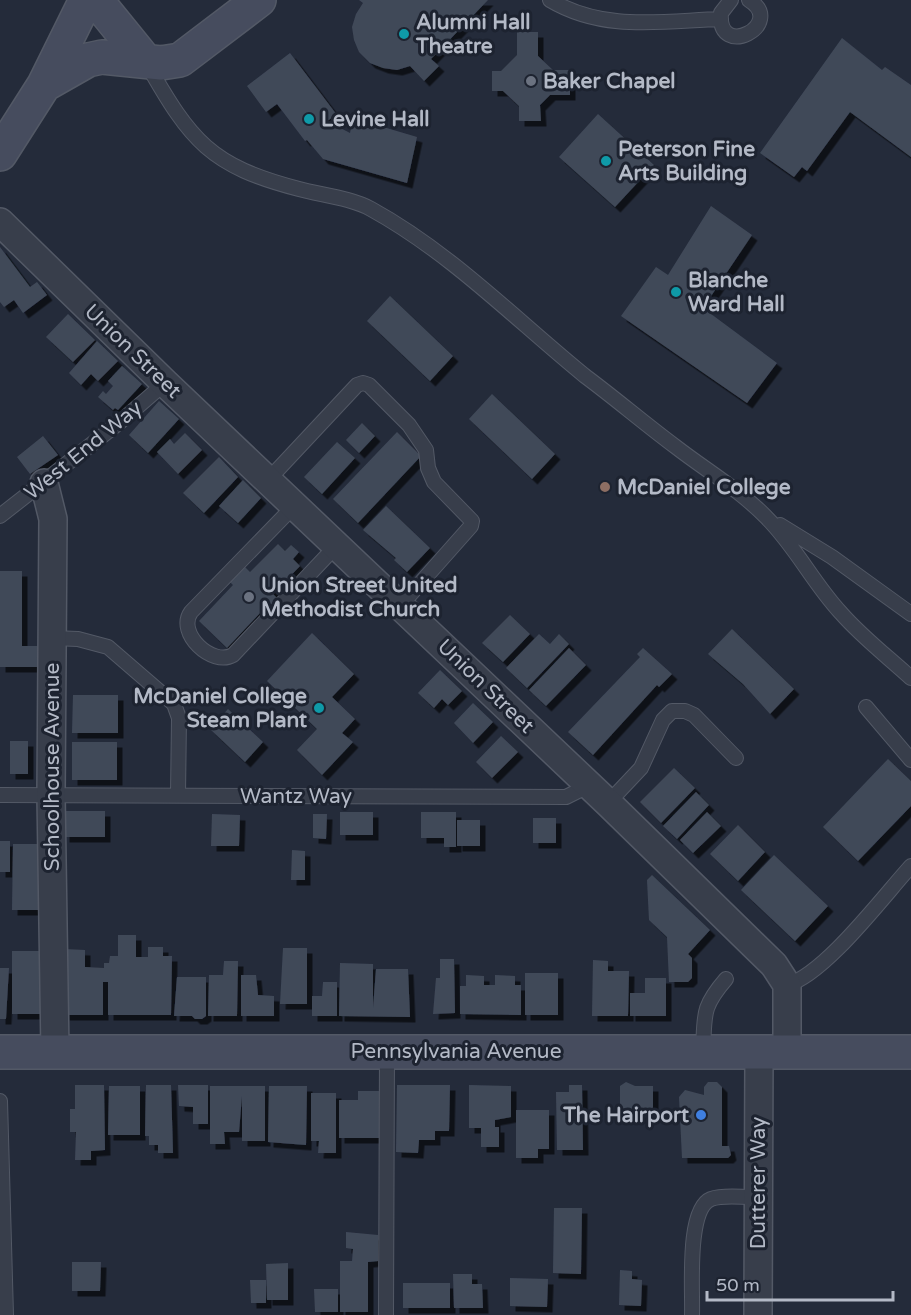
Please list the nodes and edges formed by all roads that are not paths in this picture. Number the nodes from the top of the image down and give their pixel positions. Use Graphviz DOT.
graph roads {
  1 [pos="86,0"];
  2 [pos="96,0"];
  3 [pos="259,0"];
  4 [pos="550,0"];
  5 [pos="731,0"];
  6 [pos="750,0"];
  7 [pos="721,19"];
  8 [pos="144,59"];
  9 [pos="44,85"];
  10 [pos="0,153"];
  11 [pos="0,222"];
  12 [pos="165,383"];
  13 [pos="269,478"];
  14 [pos="44,483"];
  15 [pos="296,504"];
  16 [pos="0,516"];
  17 [pos="766,516"];
  18 [pos="338,544"];
  19 [pos="401,605"];
  20 [pos="911,614"];
  21 [pos="52,638"];
  22 [pos="911,678"];
  23 [pos="866,708"];
  24 [pos="736,758"];
  25 [pos="911,760"];
  26 [pos="599,794"];
  27 [pos="0,795"];
  28 [pos="51,795"];
  29 [pos="178,795"];
  30 [pos="911,866"];
  31 [pos="726,979"];
  32 [pos="787,985"];
  33 [pos="387,1051"];
  34 [pos="703,1051"];
  35 [pos="773,1051"];
  36 [pos="0,1052"];
  37 [pos="55,1052"];
  38 [pos="911,1052"];
  39 [pos="0,1101"];
  40 [pos="758,1197"];
  41 [pos="6,1315"];
  42 [pos="386,1315"];
  43 [pos="692,1315"];
  44 [pos="758,1315"];
  1 -- 9 [label="main road"];
  2 -- 8 [label="main road"];
  3 -- 8 [label="main road"];
  4 -- 7 [label="lane"];
  5 -- 7 [label="lane"];
  6 -- 7 [label="lane"];
  8 -- 9 [label="main road"];
  8 -- 17 [label="lane"];
  9 -- 10 [label="main road"];
  11 -- 12 [label="street, Union Street"];
  12 -- 13 [label="street, Union Street"];
  12 -- 14 [label="lane, West End Way"];
  13 -- 15 [label="street, Union Street"];
  13 -- 19 [label="lane"];
  14 -- 16 [label="lane, West End Way"];
  14 -- 21 [label="street, Schoolhouse Avenue"];
  15 -- 18 [label="street, Union Street"];
  15 -- 18 [label="lane"];
  17 -- 20 [label="lane"];
  17 -- 22 [label="lane"];
  18 -- 19 [label="street, Union Street"];
  19 -- 26 [label="street, Union Street"];
  21 -- 28 [label="street, Schoolhouse Avenue"];
  21 -- 29 [label="lane"];
  23 -- 25 [label="lane"];
  24 -- 26 [label="lane"];
  26 -- 29 [label="lane, Wantz Way"];
  26 -- 32 [label="street, Union Street"];
  27 -- 28 [label="lane, Wantz Way"];
  28 -- 29 [label="lane, Wantz Way"];
  28 -- 37 [label="street, Schoolhouse Avenue"];
  30 -- 32 [label="lane"];
  31 -- 34 [label="lane"];
  32 -- 35 [label="street"];
  33 -- 34 [label="main road, Pennsylvania Avenue"];
  33 -- 37 [label="main road, Pennsylvania Avenue"];
  33 -- 42 [label="lane"];
  34 -- 35 [label="main road, Pennsylvania Avenue"];
  35 -- 38 [label="main road, Pennsylvania Avenue"];
  35 -- 40 [label="street, Dutterer Way"];
  36 -- 37 [label="main road, Pennsylvania Avenue"];
  39 -- 41 [label="lane"];
  40 -- 43 [label="lane"];
  40 -- 44 [label="street, Dutterer Way"];
}
